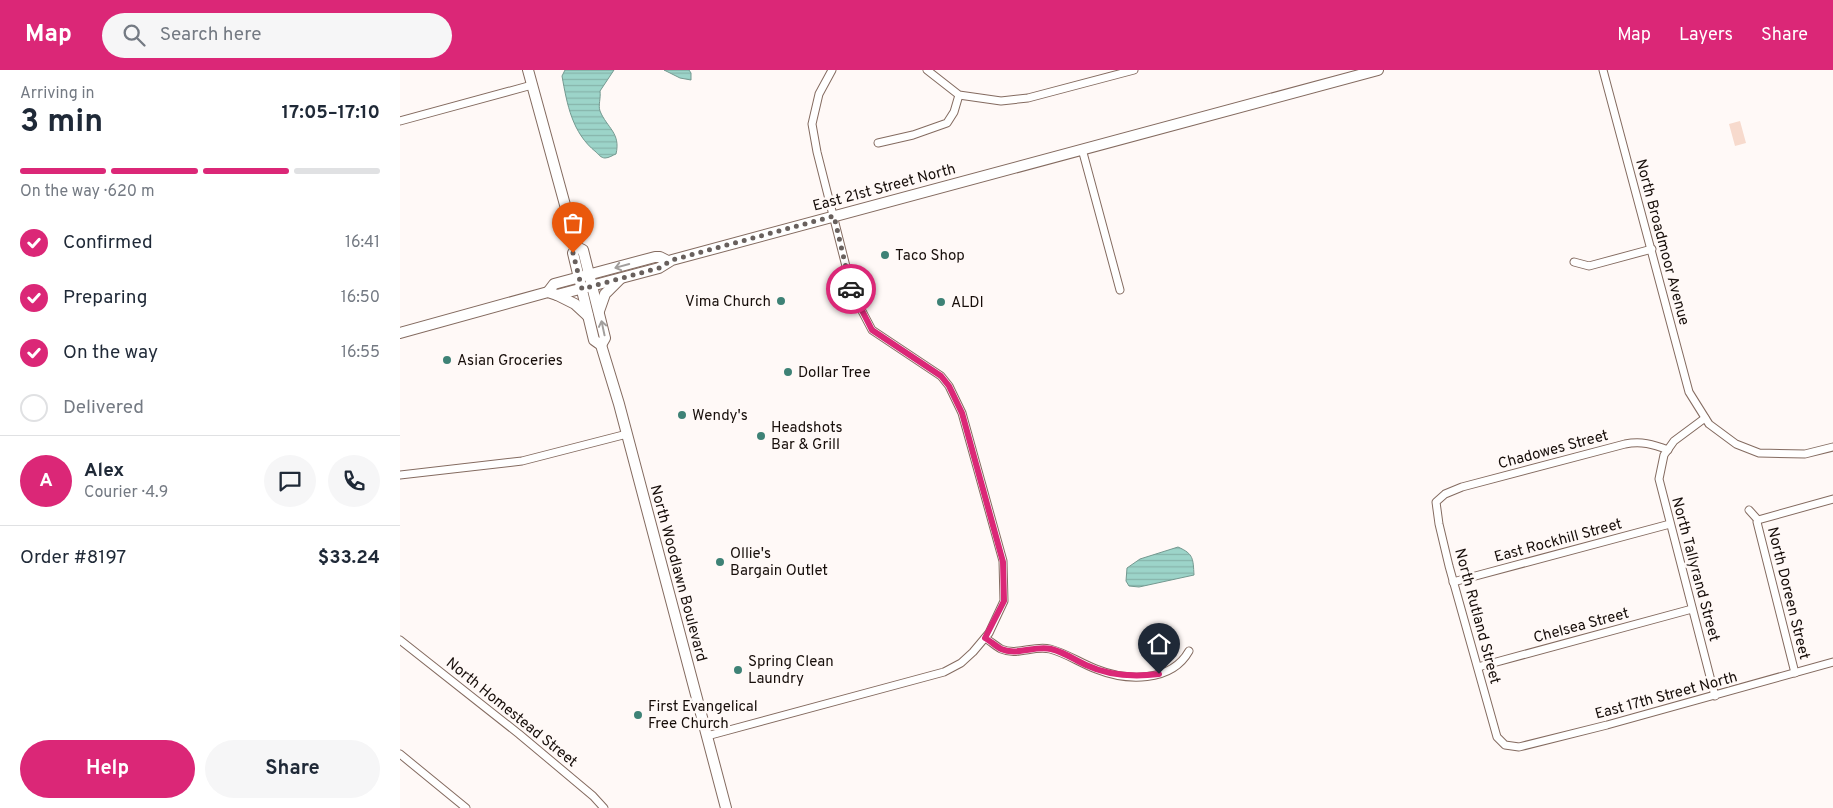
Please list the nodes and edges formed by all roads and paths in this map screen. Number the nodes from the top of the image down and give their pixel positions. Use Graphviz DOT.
graph roads {
  1 [pos="528,70"];
  2 [pos="832,70"];
  3 [pos="928,70"];
  4 [pos="1134,70"];
  5 [pos="1378,70"];
  6 [pos="1603,70"];
  7 [pos="532,85"];
  8 [pos="959,95"];
  9 [pos="400,121"];
  10 [pos="878,144"];
  11 [pos="1082,149"];
  12 [pos="834,216"];
  13 [pos="1652,249"];
  14 [pos="668,261"];
  15 [pos="1574,262"];
  16 [pos="584,276"];
  17 [pos="620,278"];
  18 [pos="587,287"];
  19 [pos="1120,290"];
  20 [pos="552,294"];
  21 [pos="599,310"];
  22 [pos="588,316"];
  23 [pos="400,333"];
  24 [pos="602,345"];
  25 [pos="1705,418"];
  26 [pos="627,434"];
  27 [pos="1833,447"];
  28 [pos="1668,450"];
  29 [pos="400,475"];
  30 [pos="1445,494"];
  31 [pos="1833,500"];
  32 [pos="1750,510"];
  33 [pos="1758,520"];
  34 [pos="1670,524"];
  35 [pos="1454,582"];
  36 [pos="1692,609"];
  37 [pos="985,638"];
  38 [pos="400,640"];
  39 [pos="1189,652"];
  40 [pos="1833,662"];
  41 [pos="1478,667"];
  42 [pos="1795,673"];
  43 [pos="1715,696"];
  44 [pos="707,736"];
  45 [pos="1505,745"];
  46 [pos="400,754"];
  47 [pos="466,808"];
  48 [pos="604,808"];
  49 [pos="726,808"];
  1 -- 7 [label="main road, North Woodlawn Boulevard"];
  2 -- 12 [label="street"];
  3 -- 8 [label="street"];
  4 -- 8 [label="street"];
  5 -- 11 [label="main road, East 21st Street North"];
  6 -- 13 [label="street, North Broadmoor Avenue"];
  7 -- 9 [label="street"];
  7 -- 16 [label="main road, North Woodlawn Boulevard"];
  8 -- 10 [label="street"];
  11 -- 12 [label="main road, East 21st Street North"];
  11 -- 19 [label="street"];
  12 -- 14 [label="main road, East 21st Street North"];
  12 -- 37 [label="street"];
  13 -- 15 [label="street"];
  13 -- 25 [label="street, North Broadmoor Avenue"];
  14 -- 16 [label="main road, one-way"];
  14 -- 17 [label="main road, East 21st Street North"];
  16 -- 18 [label="main road, North Woodlawn Boulevard"];
  16 -- 20 [label="main road"];
  17 -- 18 [label="main road, East 21st Street North"];
  17 -- 21 [label="main road"];
  18 -- 20 [label="main road, East 21st Street North"];
  18 -- 21 [label="main road, North Woodlawn Boulevard"];
  18 -- 22 [label="main road, North Woodlawn Boulevard"];
  20 -- 22 [label="main road"];
  20 -- 23 [label="main road, East 21st Street North"];
  24 -- 21 [label="main road, North Woodlawn Boulevard, one-way"];
  22 -- 24 [label="main road, North Woodlawn Boulevard"];
  24 -- 26 [label="main road, North Woodlawn Boulevard"];
  25 -- 27 [label="street"];
  25 -- 28 [label="street"];
  26 -- 29 [label="street"];
  26 -- 44 [label="main road, North Woodlawn Boulevard"];
  28 -- 30 [label="street, Chadowes Street"];
  28 -- 34 [label="street, North Tallyrand Street"];
  30 -- 35 [label="street, North Rutland Street"];
  31 -- 33 [label="street"];
  32 -- 33 [label="street"];
  33 -- 42 [label="street, North Doreen Street"];
  34 -- 35 [label="street, East Rockhill Street"];
  34 -- 36 [label="street, North Tallyrand Street"];
  35 -- 41 [label="street, North Rutland Street"];
  36 -- 41 [label="street, Chelsea Street"];
  36 -- 43 [label="street, North Tallyrand Street"];
  37 -- 39 [label="street"];
  37 -- 44 [label="street"];
  38 -- 48 [label="street, North Homestead Street"];
  40 -- 42 [label="street, East 17th Street North"];
  41 -- 45 [label="street, North Rutland Street"];
  42 -- 43 [label="street, East 17th Street North"];
  43 -- 45 [label="street, East 17th Street North"];
  44 -- 49 [label="main road, North Woodlawn Boulevard"];
  46 -- 47 [label="street"];
}
